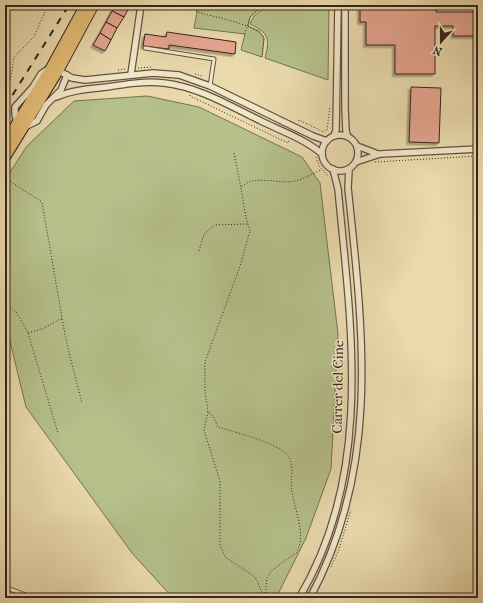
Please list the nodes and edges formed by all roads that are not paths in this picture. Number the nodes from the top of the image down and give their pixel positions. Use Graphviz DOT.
graph roads {
  1 [pos="85,5"];
  2 [pos="94,5"];
  3 [pos="142,5"];
  4 [pos="338,5"];
  5 [pos="345,5"];
  6 [pos="145,48"];
  7 [pos="58,71"];
  8 [pos="131,74"];
  9 [pos="210,86"];
  10 [pos="56,97"];
  11 [pos="21,125"];
  12 [pos="334,136"];
  13 [pos="348,137"];
  14 [pos="327,141"];
  15 [pos="5,142"];
  16 [pos="357,146"];
  17 [pos="478,149"];
  18 [pos="322,154"];
  19 [pos="380,154"];
  20 [pos="5,158"];
  21 [pos="356,162"];
  22 [pos="349,168"];
  23 [pos="333,169"];
  24 [pos="5,586"];
  25 [pos="33,598"];
  26 [pos="299,598"];
  27 [pos="310,598"];
  1 -- 7 [label="highway"];
  2 -- 7 [label="highway"];
  3 -- 8 [label="street"];
  4 -- 12 [label="street"];
  5 -- 13 [label="street"];
  6 -- 9 [label="lane"];
  7 -- 8 [label="street"];
  7 -- 10 [label="street"];
  7 -- 11 [label="highway"];
  8 -- 9 [label="street"];
  9 -- 14 [label="street"];
  10 -- 11 [label="street"];
  10 -- 18 [label="street"];
  11 -- 15 [label="highway"];
  11 -- 20 [label="highway"];
  12 -- 13 [label="street"];
  12 -- 14 [label="street"];
  13 -- 16 [label="street"];
  14 -- 18 [label="street"];
  16 -- 19 [label="street"];
  16 -- 21 [label="street"];
  17 -- 19 [label="street"];
  18 -- 23 [label="street"];
  19 -- 21 [label="street"];
  21 -- 22 [label="street"];
  22 -- 23 [label="street"];
  22 -- 27 [label="street, Carrer del Cine"];
  23 -- 26 [label="street, Carrer del Cine"];
  24 -- 25 [label="lane"];
}
